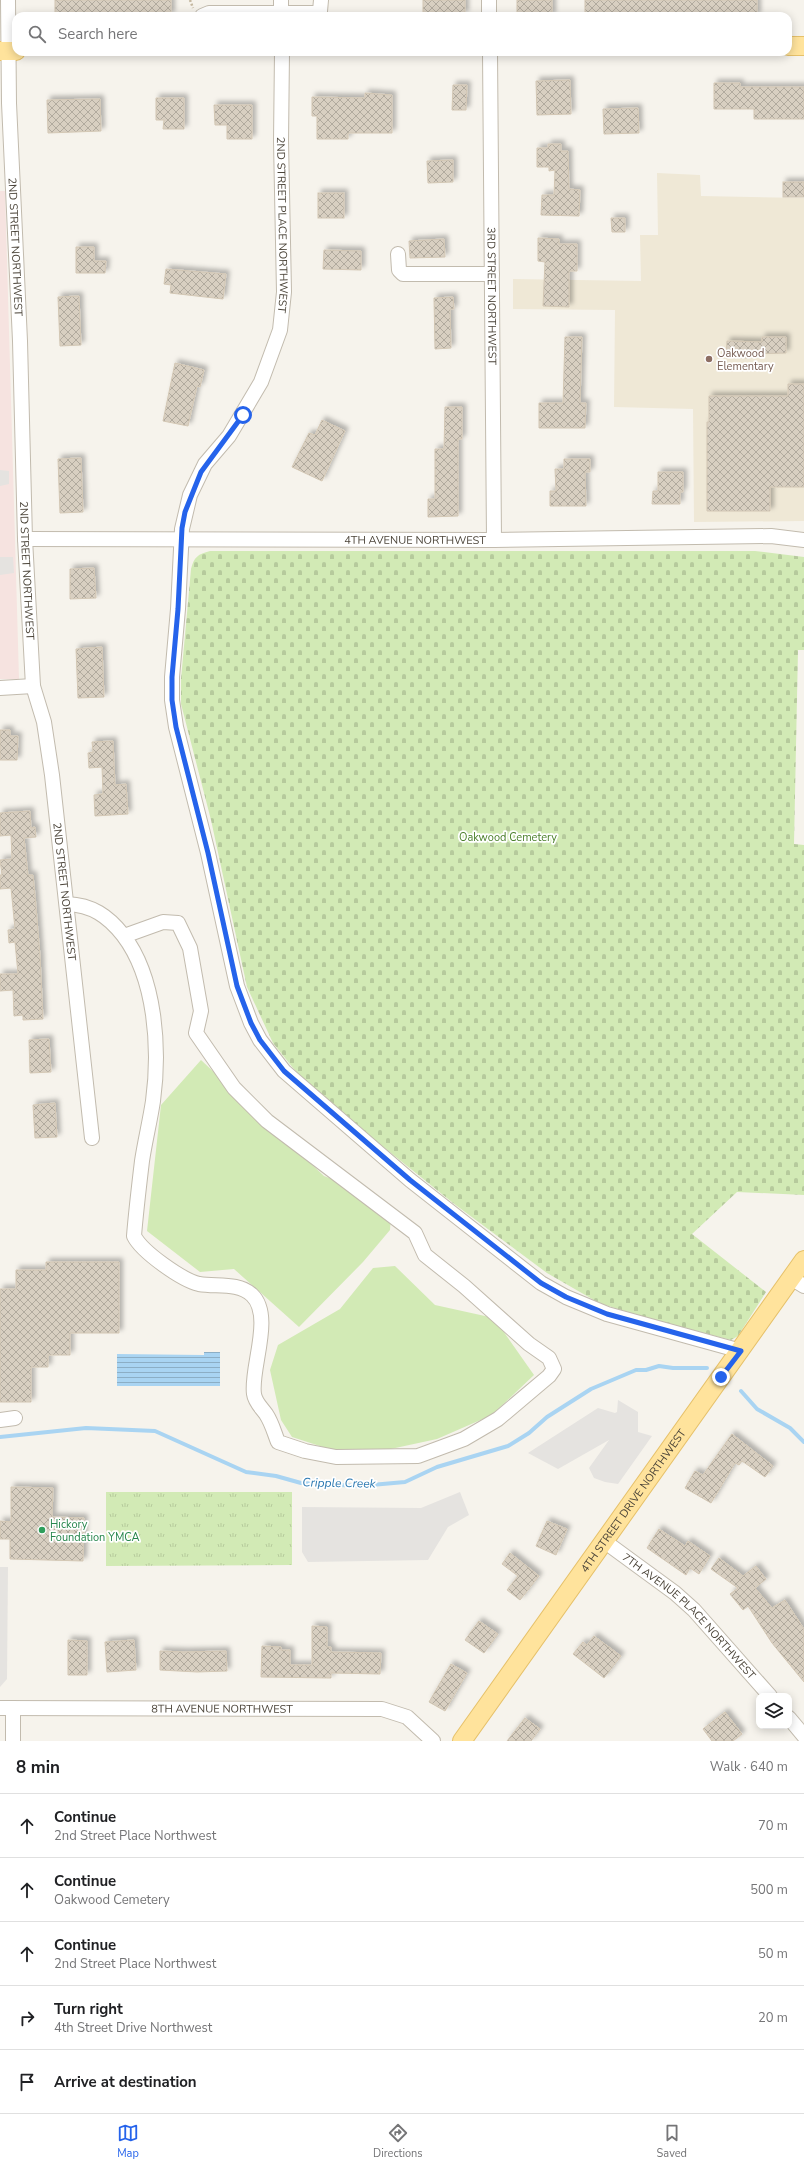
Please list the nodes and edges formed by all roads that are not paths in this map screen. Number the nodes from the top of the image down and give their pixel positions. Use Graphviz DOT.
graph roads {
  1 [pos="8,0"];
  2 [pos="321,0"];
  3 [pos="489,0"];
  4 [pos="264,6"];
  5 [pos="281,10"];
  6 [pos="217,12"];
  7 [pos="304,12"];
  8 [pos="318,12"];
  9 [pos="489,12"];
  10 [pos="792,46"];
  11 [pos="804,46"];
  12 [pos="8,51"];
  13 [pos="282,56"];
  14 [pos="490,56"];
  15 [pos="398,254"];
  16 [pos="492,274"];
  17 [pos="25,539"];
  18 [pos="182,540"];
  19 [pos="494,540"];
  20 [pos="804,540"];
  21 [pos="33,686"];
  22 [pos="0,688"];
  23 [pos="67,904"];
  24 [pos="124,936"];
  25 [pos="92,1138"];
  26 [pos="804,1260"];
  27 [pos="798,1282"];
  28 [pos="741,1351"];
  29 [pos="15,1418"];
  30 [pos="0,1420"];
  31 [pos="604,1541"];
  32 [pos="767,1693"];
  33 [pos="7,1708"];
  34 [pos="792,1722"];
  35 [pos="804,1736"];
  36 [pos="13,1741"];
  37 [pos="433,1741"];
  38 [pos="462,1741"];
  1 -- 12 [label="street, 2ND STREET NORTHWEST"];
  2 -- 8 [label="street"];
  3 -- 9 [label="street"];
  4 -- 5 [label="street"];
  4 -- 6 [label="street"];
  5 -- 7 [label="street"];
  10 -- 11 [label="main road"];
  12 -- 17 [label="street, 2ND STREET NORTHWEST"];
  13 -- 18 [label="street, 2ND STREET PLACE NORTHWEST"];
  14 -- 16 [label="street, 3RD STREET NORTHWEST"];
  15 -- 16 [label="street"];
  16 -- 19 [label="street, 3RD STREET NORTHWEST"];
  17 -- 18 [label="street, 4TH AVENUE NORTHWEST"];
  17 -- 21 [label="street, 2ND STREET NORTHWEST"];
  18 -- 19 [label="street, 4TH AVENUE NORTHWEST"];
  18 -- 28 [label="street"];
  19 -- 20 [label="street, 4TH AVENUE NORTHWEST"];
  21 -- 22 [label="street"];
  21 -- 23 [label="street, 2ND STREET NORTHWEST"];
  23 -- 24 [label="street"];
  23 -- 25 [label="street, 2ND STREET NORTHWEST"];
  24 -- 24 [label="street"];
  26 -- 27 [label="main road, 4TH STREET DRIVE NORTHWEST"];
  27 -- 28 [label="main road, 4TH STREET DRIVE NORTHWEST"];
  28 -- 31 [label="main road, 4TH STREET DRIVE NORTHWEST"];
  29 -- 30 [label="street"];
  31 -- 32 [label="street, 7TH AVENUE PLACE NORTHWEST"];
  31 -- 38 [label="main road, 4TH STREET DRIVE NORTHWEST"];
  33 -- 36 [label="street"];
  33 -- 37 [label="street, 8TH AVENUE NORTHWEST"];
  34 -- 35 [label="street"];
}
